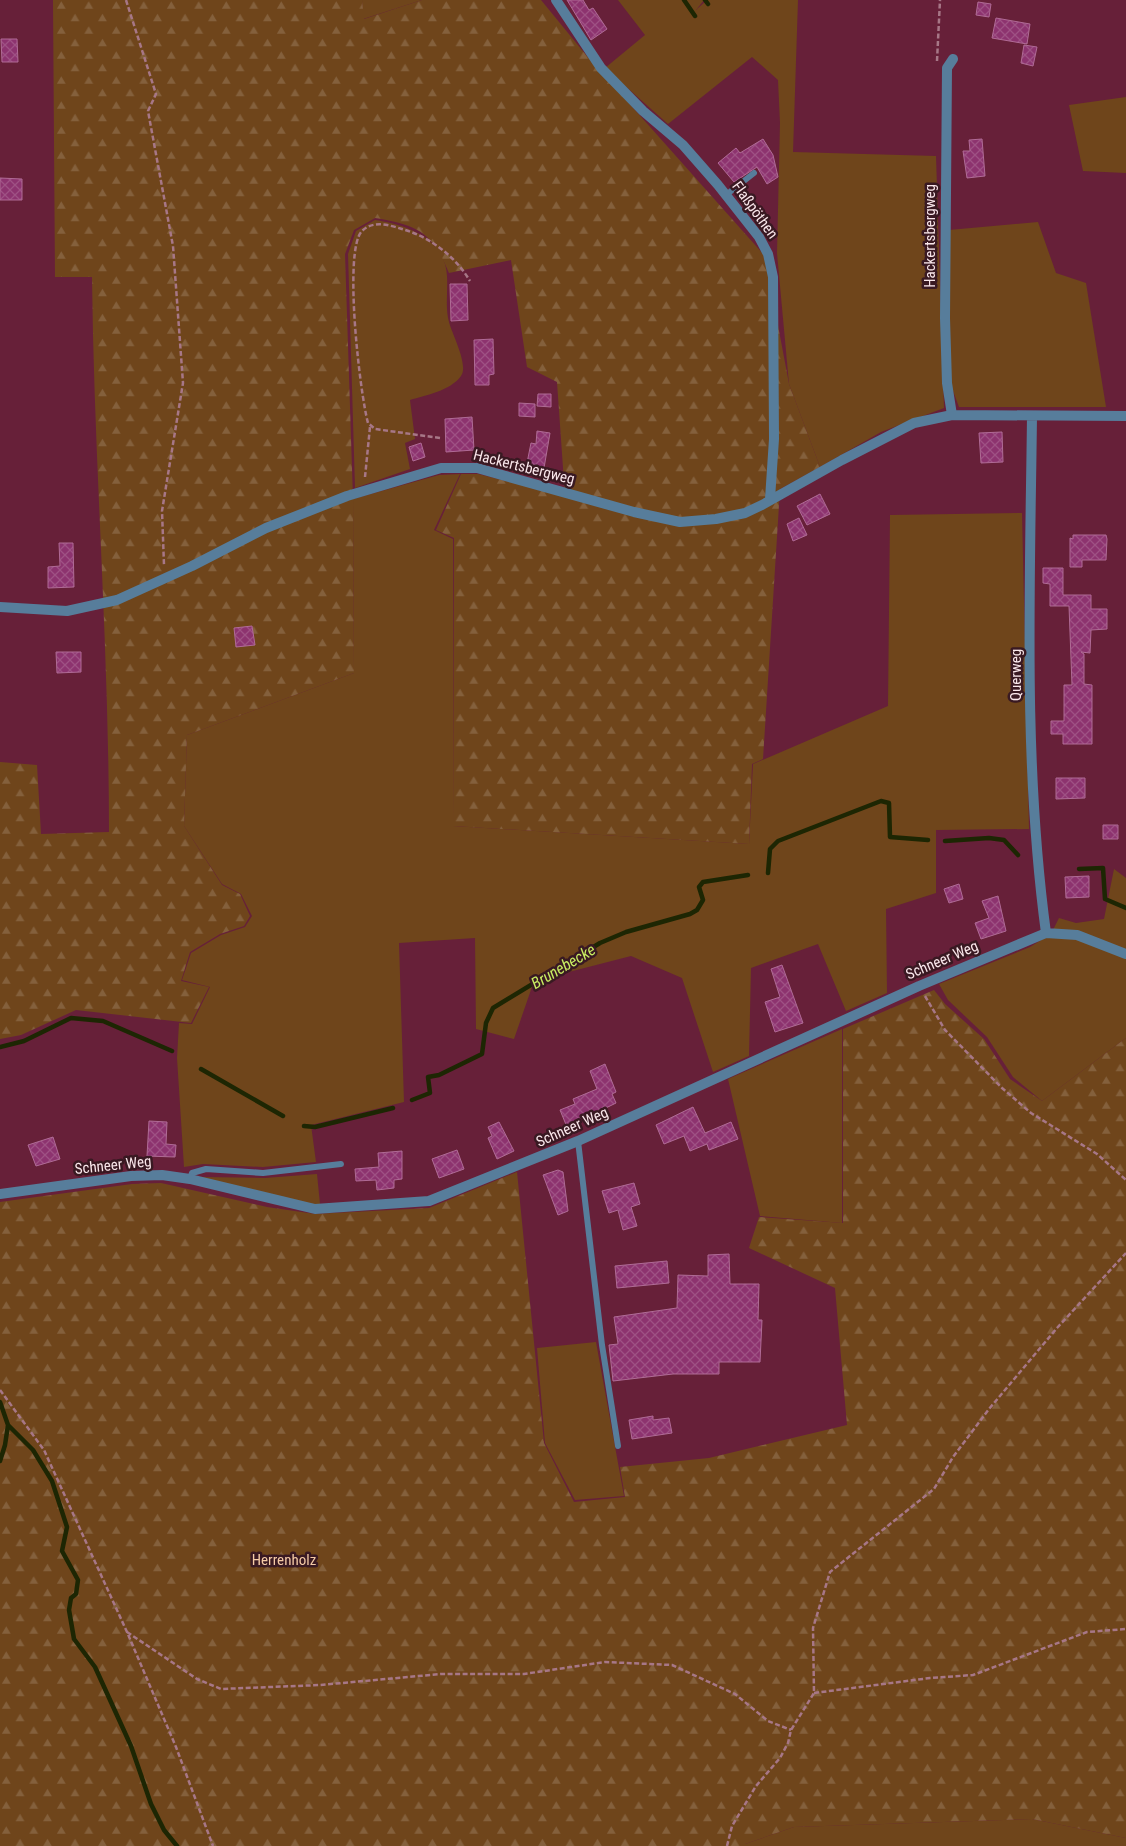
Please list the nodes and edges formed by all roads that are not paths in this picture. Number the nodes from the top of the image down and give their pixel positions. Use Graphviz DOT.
graph roads {
  1 [pos="556,0"];
  2 [pos="953,59"];
  3 [pos="754,173"];
  4 [pos="726,195"];
  5 [pos="952,415"];
  6 [pos="1032,416"];
  7 [pos="1126,416"];
  8 [pos="770,499"];
  9 [pos="0,608"];
  10 [pos="1046,933"];
  11 [pos="1126,954"];
  12 [pos="578,1141"];
  13 [pos="341,1164"];
  14 [pos="190,1179"];
  15 [pos="0,1194"];
  16 [pos="618,1446"];
  1 -- 4 [label="street, Flaßpöthen"];
  2 -- 5 [label="street, Hackertsbergweg"];
  3 -- 4 [label="lane"];
  4 -- 8 [label="street, Flaßpöthen"];
  5 -- 6 [label="street, Hackertsbergweg"];
  5 -- 8 [label="street, Hackertsbergweg"];
  6 -- 7 [label="street, Hackertsbergweg"];
  6 -- 10 [label="street, Querweg"];
  8 -- 9 [label="street, Hackertsbergweg"];
  10 -- 11 [label="street, Schneer Weg"];
  10 -- 12 [label="street, Schneer Weg"];
  12 -- 14 [label="street, Schneer Weg"];
  12 -- 16 [label="lane"];
  13 -- 14 [label="lane"];
  14 -- 15 [label="street, Schneer Weg"];
}
